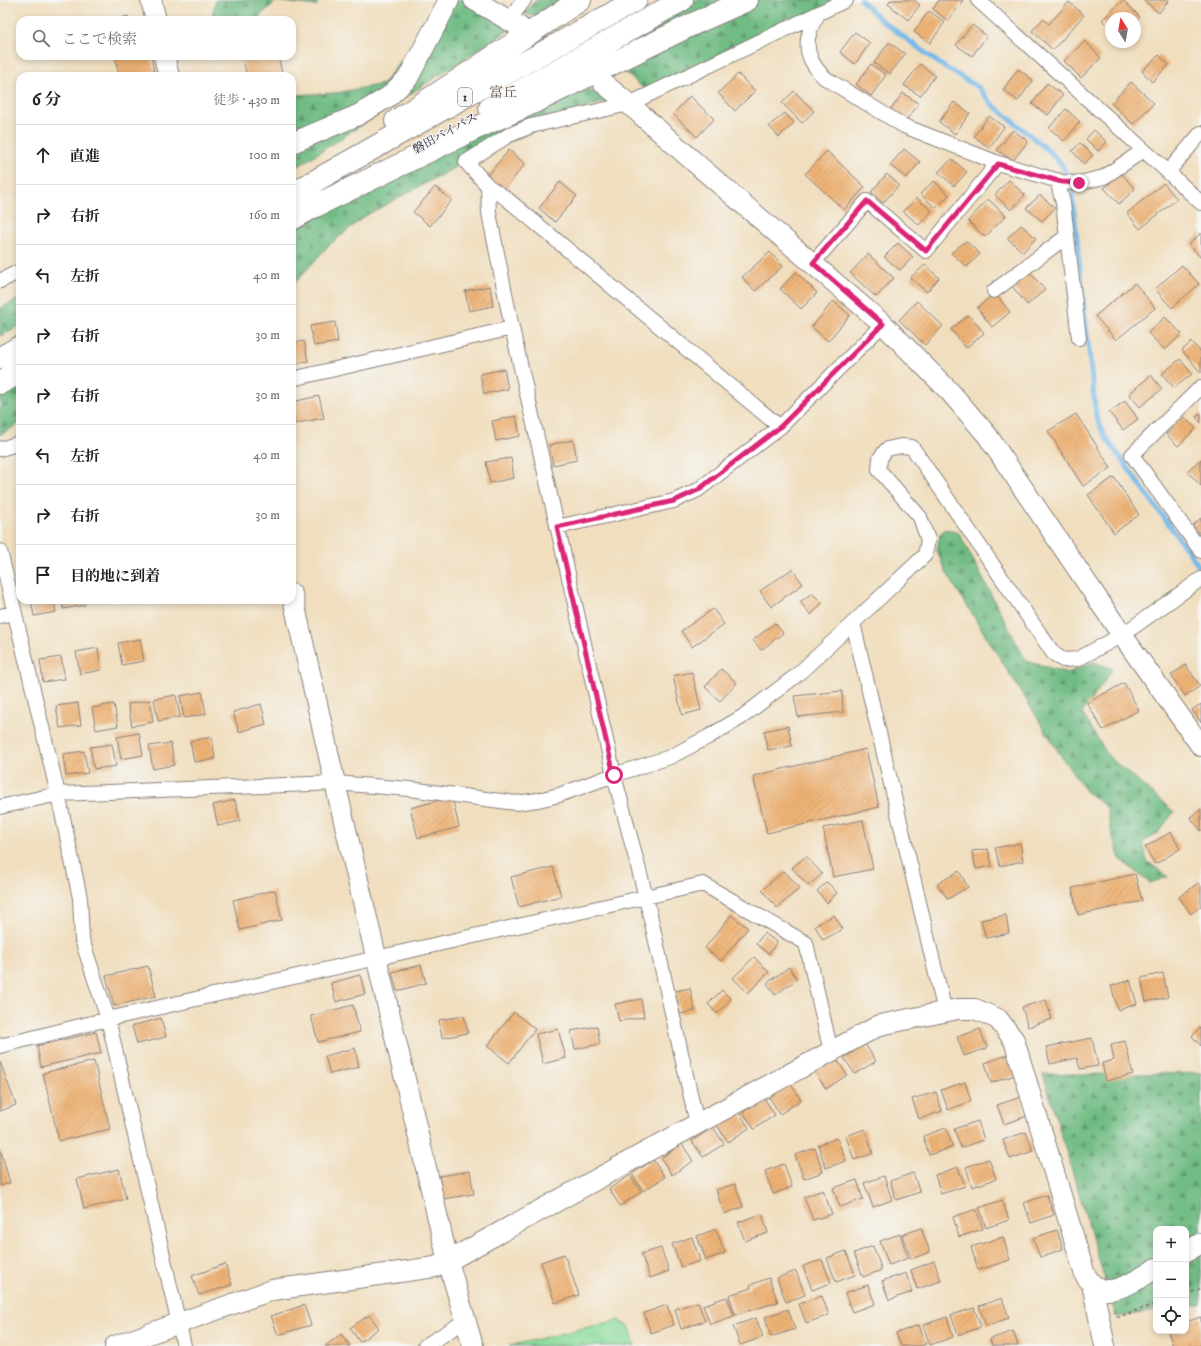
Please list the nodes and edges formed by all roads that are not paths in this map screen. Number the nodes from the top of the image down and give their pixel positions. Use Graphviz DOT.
graph roads {
  1 [pos="151,0"];
  2 [pos="449,0"];
  3 [pos="474,0"];
  4 [pos="524,0"];
  5 [pos="580,0"];
  6 [pos="636,0"];
  7 [pos="682,0"];
  8 [pos="747,0"];
  9 [pos="846,0"];
  10 [pos="978,0"];
  11 [pos="818,14"];
  12 [pos="155,16"];
  13 [pos="514,23"];
  14 [pos="165,60"];
  15 [pos="168,72"];
  16 [pos="603,84"];
  17 [pos="629,104"];
  18 [pos="1201,133"];
  19 [pos="296,141"];
  20 [pos="1144,150"];
  21 [pos="998,164"];
  22 [pos="1168,172"];
  23 [pos="1060,181"];
  24 [pos="488,186"];
  25 [pos="296,192"];
  26 [pos="296,192"];
  27 [pos="1201,203"];
  28 [pos="311,208"];
  29 [pos="296,217"];
  30 [pos="1067,236"];
  31 [pos="813,263"];
  32 [pos="16,273"];
  33 [pos="0,281"];
  34 [pos="994,291"];
  35 [pos="883,324"];
  36 [pos="512,328"];
  37 [pos="1079,338"];
  38 [pos="16,349"];
  39 [pos="0,358"];
  40 [pos="16,374"];
  41 [pos="296,378"];
  42 [pos="0,383"];
  43 [pos="1201,387"];
  44 [pos="780,427"];
  45 [pos="16,444"];
  46 [pos="0,449"];
  47 [pos="557,527"];
  48 [pos="0,551"];
  49 [pos="1201,551"];
  50 [pos="1201,579"];
  51 [pos="294,604"];
  52 [pos="14,613"];
  53 [pos="0,616"];
  54 [pos="854,623"];
  55 [pos="1122,635"];
  56 [pos="1201,746"];
  57 [pos="614,775"];
  58 [pos="335,783"];
  59 [pos="58,794"];
  60 [pos="0,807"];
  61 [pos="646,897"];
  62 [pos="376,959"];
  63 [pos="945,1012"];
  64 [pos="108,1019"];
  65 [pos="0,1046"];
  66 [pos="832,1052"];
  67 [pos="697,1124"];
  68 [pos="1201,1243"];
  69 [pos="1189,1250"];
  70 [pos="448,1261"];
  71 [pos="1153,1270"];
  72 [pos="1092,1284"];
  73 [pos="466,1321"];
  74 [pos="178,1324"];
  75 [pos="115,1346"];
  76 [pos="184,1346"];
  77 [pos="425,1346"];
  78 [pos="473,1346"];
  79 [pos="1105,1346"];
  1 -- 12 [label="street"];
  2 -- 19 [label="street"];
  3 -- 13 [label="street"];
  4 -- 13 [label="street"];
  5 -- 25 [label="highway, 1"];
  6 -- 26 [label="highway, 磐田バイパス / 1"];
  7 -- 28 [label="highway, 磐田バイパス / 1"];
  8 -- 28 [label="highway"];
  9 -- 11 [label="street"];
  10 -- 20 [label="street"];
  11 -- 17 [label="street"];
  11 -- 21 [label="street"];
  14 -- 15 [label="street"];
  16 -- 17 [label="street"];
  17 -- 24 [label="street"];
  17 -- 31 [label="street"];
  18 -- 22 [label="street"];
  20 -- 22 [label="street"];
  20 -- 23 [label="street"];
  21 -- 23 [label="street"];
  21 -- 31 [label="street"];
  22 -- 27 [label="street"];
  23 -- 30 [label="street"];
  24 -- 36 [label="street"];
  24 -- 44 [label="street"];
  28 -- 29 [label="highway, 磐田バイパス / 1"];
  30 -- 34 [label="street"];
  30 -- 37 [label="street"];
  31 -- 35 [label="street"];
  32 -- 33 [label="street"];
  35 -- 44 [label="street"];
  35 -- 55 [label="street"];
  36 -- 41 [label="street"];
  36 -- 47 [label="street"];
  38 -- 39 [label="highway"];
  40 -- 42 [label="highway"];
  43 -- 49 [label="street"];
  44 -- 47 [label="street"];
  45 -- 46 [label="street"];
  47 -- 57 [label="street"];
  48 -- 52 [label="street"];
  50 -- 55 [label="street"];
  51 -- 58 [label="street"];
  52 -- 53 [label="street"];
  52 -- 59 [label="street"];
  54 -- 55 [label="street"];
  54 -- 57 [label="street"];
  54 -- 63 [label="street"];
  55 -- 56 [label="street"];
  57 -- 58 [label="street"];
  57 -- 61 [label="street"];
  58 -- 59 [label="street"];
  58 -- 62 [label="street"];
  59 -- 60 [label="street"];
  59 -- 64 [label="street"];
  61 -- 62 [label="street"];
  61 -- 66 [label="street"];
  61 -- 67 [label="street"];
  62 -- 64 [label="street"];
  62 -- 70 [label="street"];
  63 -- 66 [label="street"];
  63 -- 72 [label="street"];
  64 -- 65 [label="street"];
  64 -- 74 [label="street"];
  66 -- 67 [label="street"];
  67 -- 70 [label="street"];
  68 -- 69 [label="street"];
  70 -- 73 [label="street"];
  70 -- 74 [label="street"];
  71 -- 72 [label="street"];
  72 -- 79 [label="street"];
  73 -- 77 [label="street"];
  73 -- 78 [label="street"];
  74 -- 75 [label="street"];
  74 -- 76 [label="street"];
}
